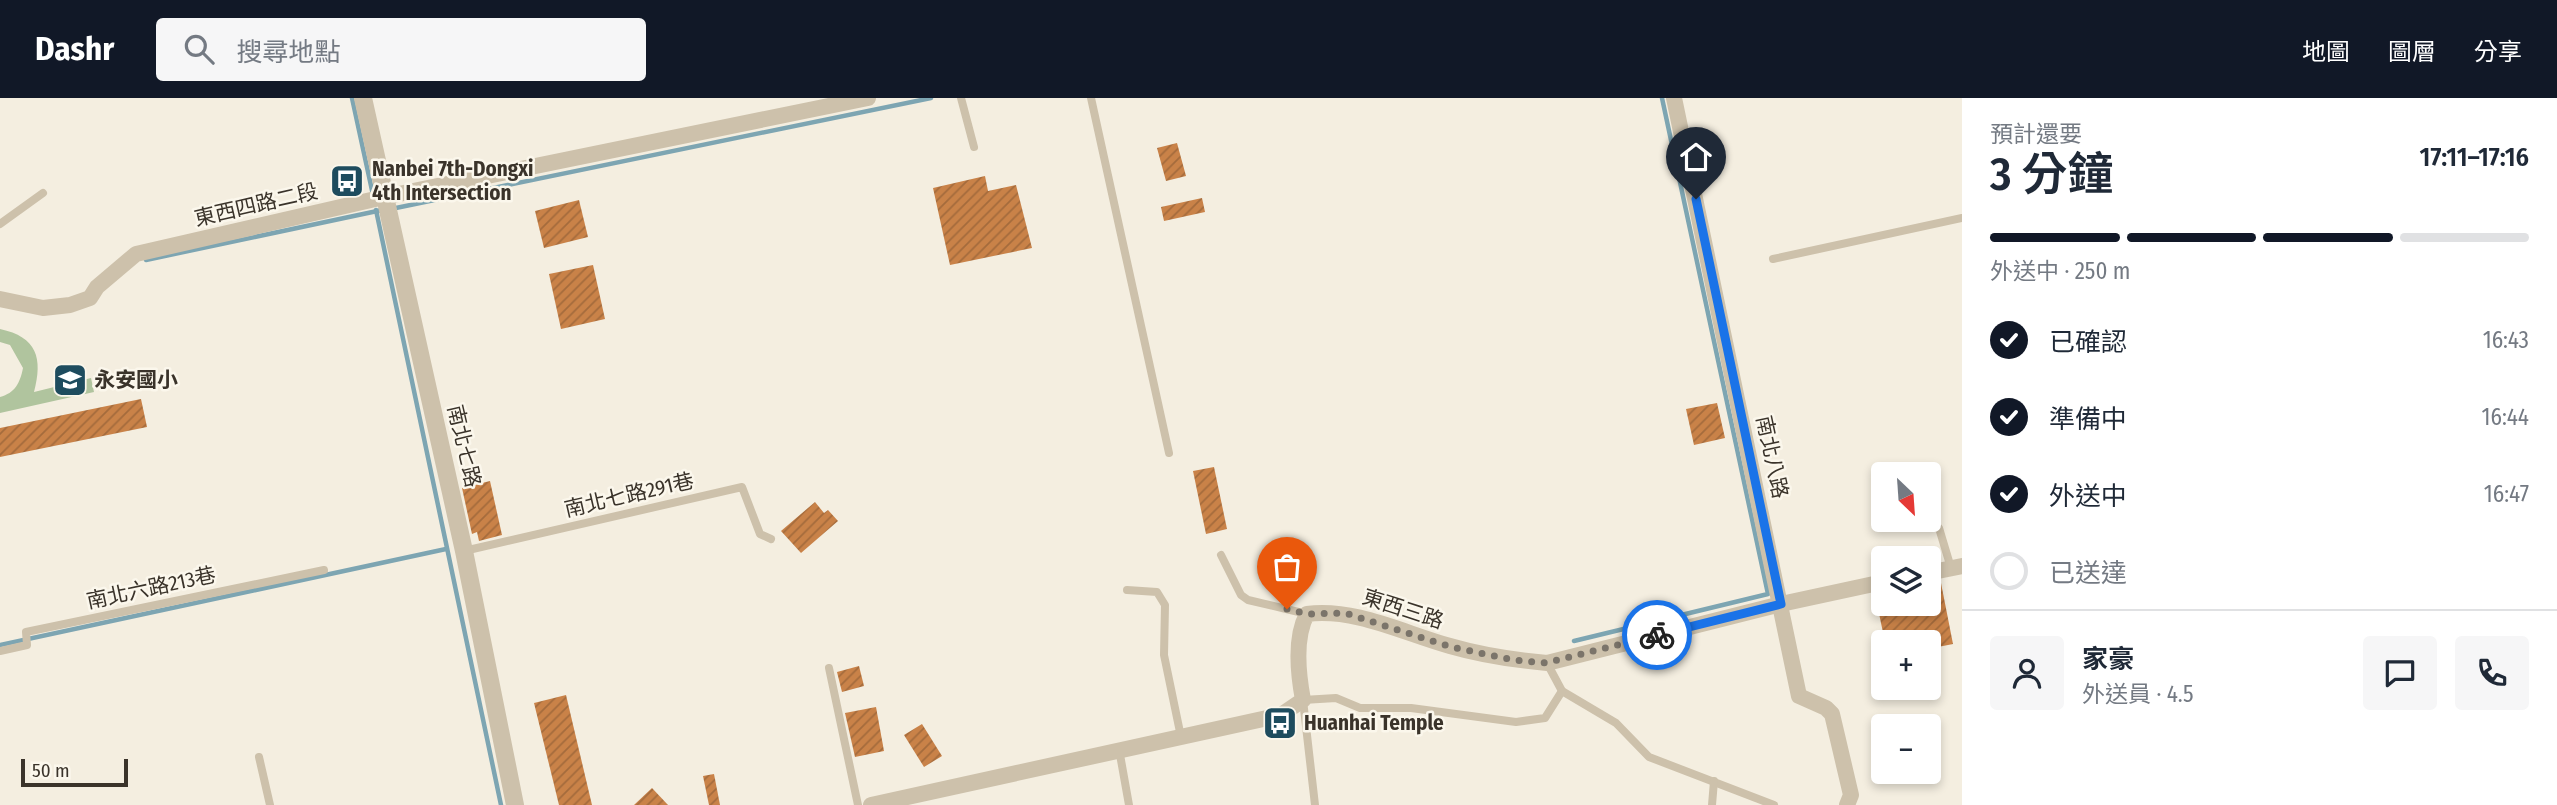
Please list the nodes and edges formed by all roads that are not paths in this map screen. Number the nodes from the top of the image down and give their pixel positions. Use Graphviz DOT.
graph roads {
  1 [pos="363,98"];
  2 [pos="868,98"];
  3 [pos="961,98"];
  4 [pos="1091,98"];
  5 [pos="1674,98"];
  6 [pos="974,147"];
  7 [pos="43,193"];
  8 [pos="384,197"];
  9 [pos="1962,219"];
  10 [pos="0,224"];
  11 [pos="1773,259"];
  12 [pos="0,299"];
  13 [pos="1169,453"];
  14 [pos="1941,532"];
  15 [pos="771,539"];
  16 [pos="464,551"];
  17 [pos="1221,555"];
  18 [pos="1956,567"];
  19 [pos="324,570"];
  20 [pos="1871,585"];
  21 [pos="1127,590"];
  22 [pos="1781,604"];
  23 [pos="1307,614"];
  24 [pos="0,651"];
  25 [pos="1546,663"];
  26 [pos="829,668"];
  27 [pos="1562,691"];
  28 [pos="1303,700"];
  29 [pos="1181,737"];
  30 [pos="1118,749"];
  31 [pos="259,757"];
  32 [pos="1714,781"];
  33 [pos="270,805"];
  34 [pos="515,805"];
  35 [pos="858,805"];
  36 [pos="871,805"];
  37 [pos="1129,805"];
  38 [pos="1315,805"];
  39 [pos="1712,805"];
  40 [pos="1774,805"];
  41 [pos="1847,805"];
  1 -- 8 [label="street, 南北七路"];
  2 -- 8 [label="street, 東西四路二段"];
  3 -- 6 [label="lane"];
  4 -- 13 [label="lane"];
  5 -- 22 [label="street, 南北八路"];
  7 -- 10 [label="lane"];
  8 -- 12 [label="street, 東西四路二段"];
  8 -- 16 [label="street, 南北七路"];
  9 -- 11 [label="lane"];
  14 -- 18 [label="lane"];
  15 -- 16 [label="lane, 南北七路291巷"];
  16 -- 34 [label="street, 南北七路"];
  17 -- 23 [label="lane"];
  19 -- 24 [label="lane, 南北六路213巷"];
  20 -- 22 [label="street, 東西三路"];
  21 -- 29 [label="lane"];
  22 -- 25 [label="street, 東西三路"];
  22 -- 41 [label="street, 南北八路"];
  23 -- 25 [label="street, 東西三路"];
  23 -- 28 [label="street"];
  25 -- 27 [label="lane"];
  26 -- 35 [label="lane"];
  27 -- 28 [label="lane"];
  27 -- 32 [label="lane"];
  28 -- 29 [label="street"];
  28 -- 38 [label="lane"];
  29 -- 30 [label="street"];
  30 -- 36 [label="street"];
  30 -- 37 [label="lane"];
  31 -- 33 [label="lane"];
  32 -- 39 [label="lane"];
  32 -- 40 [label="lane"];
}
